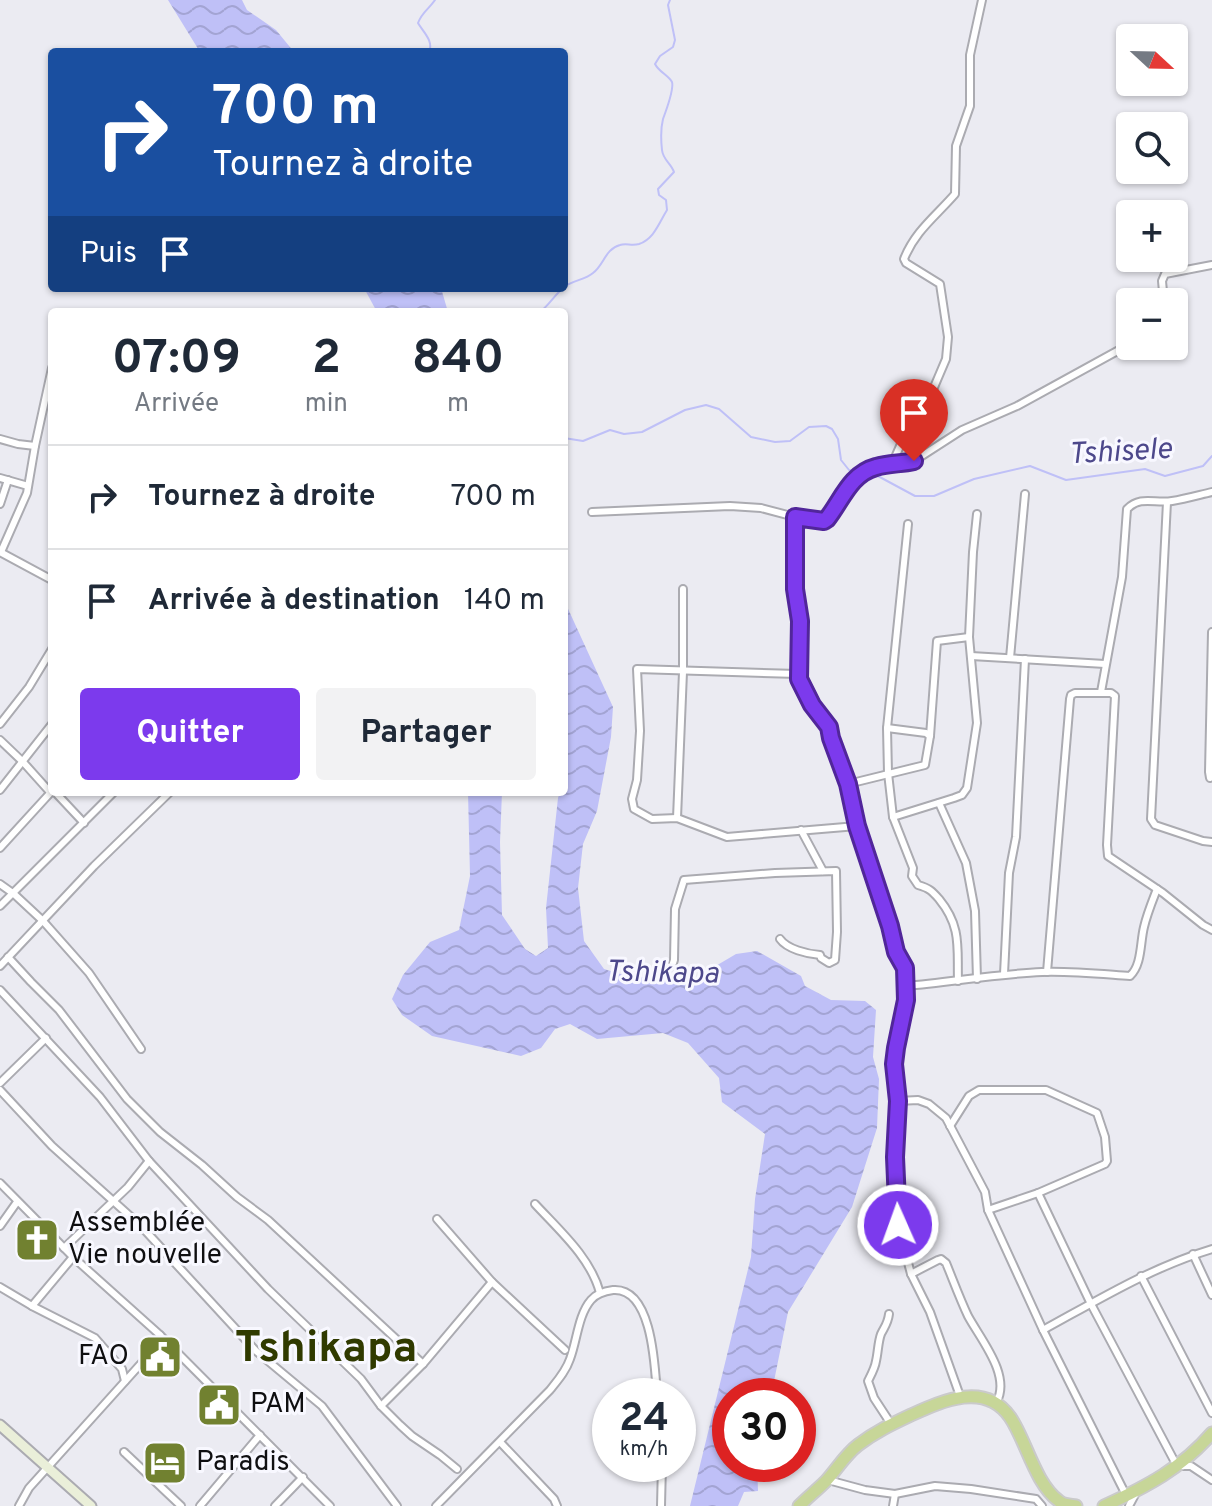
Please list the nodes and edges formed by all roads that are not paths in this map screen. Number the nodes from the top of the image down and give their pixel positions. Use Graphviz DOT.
graph roads {
  1 [pos="982,0"];
  2 [pos="1212,265"];
  3 [pos="1163,288"];
  4 [pos="1116,352"];
  5 [pos="48,386"];
  6 [pos="0,439"];
  7 [pos="35,446"];
  8 [pos="892,464"];
  9 [pos="0,478"];
  10 [pos="8,480"];
  11 [pos="28,486"];
  12 [pos="1212,492"];
  13 [pos="1025,494"];
  14 [pos="1167,502"];
  15 [pos="0,504"];
  16 [pos="592,512"];
  17 [pos="977,514"];
  18 [pos="795,517"];
  19 [pos="908,524"];
  20 [pos="0,552"];
  21 [pos="48,578"];
  22 [pos="683,589"];
  23 [pos="1212,632"];
  24 [pos="969,637"];
  25 [pos="48,656"];
  26 [pos="971,656"];
  27 [pos="1010,658"];
  28 [pos="1025,659"];
  29 [pos="1105,664"];
  30 [pos="683,672"];
  31 [pos="798,674"];
  32 [pos="1101,692"];
  33 [pos="0,724"];
  34 [pos="887,728"];
  35 [pos="48,729"];
  36 [pos="930,736"];
  37 [pos="0,740"];
  38 [pos="23,762"];
  39 [pos="888,773"];
  40 [pos="1212,777"];
  41 [pos="848,784"];
  42 [pos="0,790"];
  43 [pos="48,790"];
  44 [pos="48,796"];
  45 [pos="58,796"];
  46 [pos="110,796"];
  47 [pos="166,796"];
  48 [pos="939,803"];
  49 [pos="893,817"];
  50 [pos="677,818"];
  51 [pos="84,823"];
  52 [pos="857,826"];
  53 [pos="801,830"];
  54 [pos="1212,842"];
  55 [pos="0,848"];
  56 [pos="823,871"];
  57 [pos="0,884"];
  58 [pos="1157,889"];
  59 [pos="14,894"];
  60 [pos="0,906"];
  61 [pos="43,921"];
  62 [pos="1212,930"];
  63 [pos="780,939"];
  64 [pos="8,957"];
  65 [pos="673,963"];
  66 [pos="0,966"];
  67 [pos="1047,972"];
  68 [pos="1004,974"];
  69 [pos="977,979"];
  70 [pos="958,981"];
  71 [pos="906,986"];
  72 [pos="0,990"];
  73 [pos="46,1038"];
  74 [pos="141,1049"];
  75 [pos="0,1083"];
  76 [pos="0,1090"];
  77 [pos="898,1101"];
  78 [pos="950,1126"];
  79 [pos="149,1161"];
  80 [pos="0,1183"];
  81 [pos="1038,1193"];
  82 [pos="113,1201"];
  83 [pos="17,1202"];
  84 [pos="535,1204"];
  85 [pos="988,1210"];
  86 [pos="437,1219"];
  87 [pos="0,1226"];
  88 [pos="64,1248"];
  89 [pos="1212,1249"];
  90 [pos="1193,1254"];
  91 [pos="73,1257"];
  92 [pos="911,1274"];
  93 [pos="1141,1276"];
  94 [pos="492,1282"];
  95 [pos="0,1287"];
  96 [pos="600,1293"];
  97 [pos="1212,1295"];
  98 [pos="1091,1304"];
  99 [pos="32,1306"];
  100 [pos="889,1314"];
  101 [pos="1043,1330"];
  102 [pos="160,1335"];
  103 [pos="565,1350"];
  104 [pos="423,1364"];
  105 [pos="655,1378"];
  106 [pos="125,1381"];
  107 [pos="960,1396"];
  108 [pos="996,1403"];
  109 [pos="381,1406"];
  110 [pos="1212,1413"];
  111 [pos="891,1424"];
  112 [pos="2,1431"];
  113 [pos="1212,1433"];
  114 [pos="260,1435"];
  115 [pos="500,1442"];
  116 [pos="124,1452"];
  117 [pos="1177,1466"];
  118 [pos="48,1468"];
  119 [pos="457,1469"];
  120 [pos="303,1477"];
  121 [pos="827,1479"];
  122 [pos="1212,1480"];
  123 [pos="662,1482"];
  124 [pos="895,1494"];
  125 [pos="1131,1498"];
  126 [pos="1056,1503"];
  127 [pos="19,1506"];
  128 [pos="91,1506"];
  129 [pos="181,1506"];
  130 [pos="201,1506"];
  131 [pos="275,1506"];
  132 [pos="330,1506"];
  133 [pos="397,1506"];
  134 [pos="436,1506"];
  135 [pos="557,1506"];
  136 [pos="661,1506"];
  137 [pos="799,1506"];
  138 [pos="893,1506"];
  139 [pos="1042,1506"];
  140 [pos="1076,1506"];
  141 [pos="1104,1506"];
  1 -- 8 [label="street"];
  2 -- 3 [label="street"];
  4 -- 8 [label="street"];
  5 -- 7 [label="street"];
  6 -- 7 [label="street"];
  7 -- 11 [label="street"];
  8 -- 18 [label="street"];
  9 -- 10 [label="street"];
  10 -- 11 [label="street"];
  10 -- 15 [label="street"];
  11 -- 20 [label="street"];
  12 -- 14 [label="street"];
  13 -- 27 [label="street"];
  14 -- 29 [label="street"];
  14 -- 54 [label="street"];
  16 -- 18 [label="street"];
  17 -- 24 [label="street"];
  18 -- 31 [label="street"];
  19 -- 34 [label="street"];
  20 -- 21 [label="street"];
  22 -- 30 [label="street"];
  23 -- 40 [label="street"];
  24 -- 26 [label="street"];
  24 -- 36 [label="street"];
  25 -- 33 [label="street"];
  26 -- 27 [label="street"];
  26 -- 48 [label="street"];
  27 -- 28 [label="street"];
  28 -- 29 [label="street"];
  28 -- 68 [label="street"];
  29 -- 32 [label="street"];
  30 -- 31 [label="street"];
  30 -- 50 [label="street"];
  30 -- 50 [label="street"];
  31 -- 41 [label="street"];
  32 -- 58 [label="street"];
  32 -- 67 [label="street"];
  34 -- 36 [label="street"];
  34 -- 39 [label="street"];
  35 -- 38 [label="street"];
  36 -- 39 [label="street"];
  37 -- 38 [label="street"];
  38 -- 42 [label="street"];
  38 -- 43 [label="street"];
  39 -- 41 [label="street"];
  39 -- 49 [label="street"];
  41 -- 52 [label="street"];
  44 -- 55 [label="street"];
  45 -- 51 [label="street"];
  46 -- 51 [label="street"];
  47 -- 61 [label="street"];
  48 -- 49 [label="street"];
  48 -- 69 [label="street"];
  49 -- 70 [label="street"];
  50 -- 53 [label="street"];
  51 -- 59 [label="street"];
  52 -- 53 [label="street"];
  52 -- 71 [label="street"];
  53 -- 56 [label="street"];
  56 -- 63 [label="street"];
  56 -- 65 [label="street"];
  57 -- 59 [label="street"];
  58 -- 62 [label="street"];
  58 -- 67 [label="street"];
  59 -- 60 [label="street"];
  59 -- 61 [label="street"];
  61 -- 64 [label="street"];
  61 -- 74 [label="street"];
  64 -- 66 [label="street"];
  64 -- 104 [label="street"];
  67 -- 68 [label="street"];
  68 -- 69 [label="street"];
  69 -- 70 [label="street"];
  70 -- 71 [label="street"];
  71 -- 77 [label="street"];
  72 -- 73 [label="street"];
  73 -- 75 [label="street"];
  73 -- 79 [label="street"];
  76 -- 82 [label="street"];
  77 -- 78 [label="street"];
  77 -- 92 [label="street"];
  78 -- 81 [label="street"];
  78 -- 85 [label="street"];
  79 -- 82 [label="street"];
  79 -- 109 [label="street"];
  80 -- 83 [label="street"];
  81 -- 85 [label="street"];
  81 -- 98 [label="street"];
  82 -- 88 [label="street"];
  82 -- 133 [label="street"];
  83 -- 87 [label="street"];
  83 -- 88 [label="street"];
  84 -- 96 [label="street"];
  85 -- 101 [label="street"];
  86 -- 94 [label="street"];
  88 -- 91 [label="street"];
  89 -- 90 [label="street"];
  90 -- 93 [label="street"];
  90 -- 97 [label="street"];
  91 -- 99 [label="street"];
  91 -- 102 [label="street"];
  92 -- 107 [label="street"];
  92 -- 108 [label="street"];
  93 -- 98 [label="street"];
  93 -- 110 [label="street"];
  94 -- 103 [label="street"];
  94 -- 104 [label="street"];
  95 -- 99 [label="street"];
  96 -- 105 [label="street"];
  96 -- 115 [label="street"];
  98 -- 101 [label="street"];
  98 -- 117 [label="street"];
  99 -- 106 [label="street"];
  100 -- 111 [label="street"];
  101 -- 125 [label="street"];
  102 -- 106 [label="street"];
  102 -- 114 [label="street"];
  104 -- 109 [label="street"];
  106 -- 118 [label="street"];
  107 -- 108 [label="highway"];
  107 -- 111 [label="highway"];
  108 -- 126 [label="highway"];
  109 -- 119 [label="street"];
  111 -- 121 [label="highway"];
  112 -- 118 [label="main road"];
  113 -- 117 [label="highway"];
  114 -- 120 [label="street"];
  114 -- 130 [label="street"];
  115 -- 134 [label="street"];
  115 -- 135 [label="street"];
  116 -- 129 [label="street"];
  117 -- 122 [label="street"];
  117 -- 125 [label="highway"];
  118 -- 127 [label="street"];
  118 -- 128 [label="main road"];
  120 -- 131 [label="street"];
  120 -- 132 [label="street"];
  121 -- 124 [label="street"];
  121 -- 137 [label="highway"];
  123 -- 136 [label="street"];
  124 -- 138 [label="street"];
  124 -- 139 [label="street"];
  125 -- 141 [label="highway"];
  126 -- 140 [label="highway"];
}
